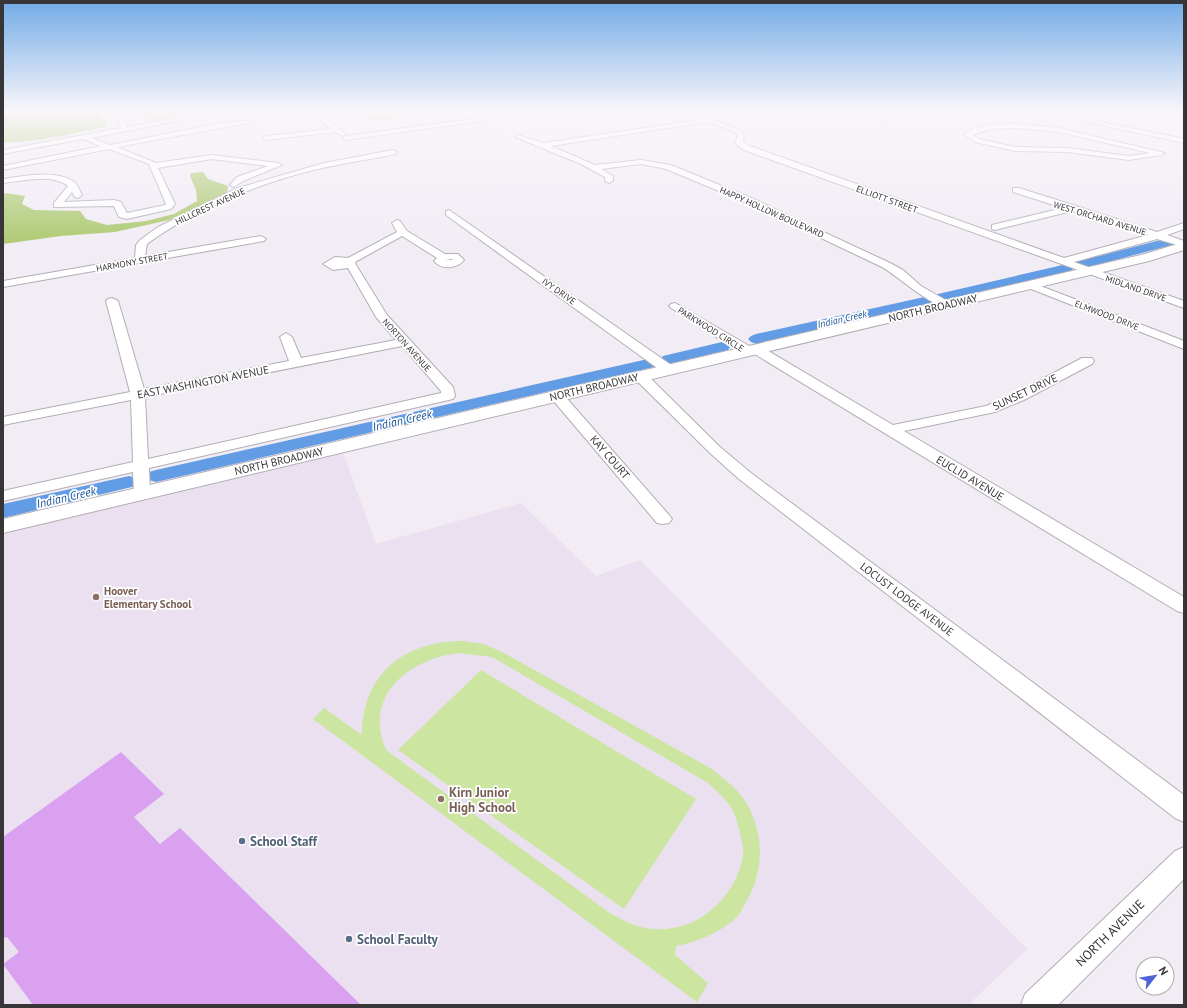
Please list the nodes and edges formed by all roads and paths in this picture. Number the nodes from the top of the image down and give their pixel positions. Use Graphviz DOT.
graph roads {
  1 [pos="59,157"];
  2 [pos="139,157"];
  3 [pos="366,157"];
  4 [pos="570,157"];
  5 [pos="772,157"];
  6 [pos="1122,157"];
  7 [pos="1135,157"];
  8 [pos="154,166"];
  9 [pos="3,168"];
  10 [pos="595,168"];
  11 [pos="3,181"];
  12 [pos="609,181"];
  13 [pos="72,187"];
  14 [pos="244,189"];
  15 [pos="1016,190"];
  16 [pos="80,205"];
  17 [pos="1070,209"];
  18 [pos="449,213"];
  19 [pos="391,222"];
  20 [pos="1184,226"];
  21 [pos="995,228"];
  22 [pos="403,233"];
  23 [pos="1156,236"];
  24 [pos="261,240"];
  25 [pos="1184,245"];
  26 [pos="222,246"];
  27 [pos="230,255"];
  28 [pos="443,257"];
  29 [pos="140,260"];
  30 [pos="1063,262"];
  31 [pos="1089,272"];
  32 [pos="3,284"];
  33 [pos="1030,285"];
  34 [pos="112,301"];
  35 [pos="947,305"];
  36 [pos="1184,305"];
  37 [pos="675,306"];
  38 [pos="286,337"];
  39 [pos="404,342"];
  40 [pos="1184,345"];
  41 [pos="752,350"];
  42 [pos="1087,361"];
  43 [pos="297,364"];
  44 [pos="669,370"];
  45 [pos="640,376"];
  46 [pos="138,395"];
  47 [pos="557,396"];
  48 [pos="3,421"];
  49 [pos="890,430"];
  50 [pos="140,464"];
  51 [pos="142,493"];
  52 [pos="3,496"];
  53 [pos="663,519"];
  54 [pos="3,526"];
  55 [pos="1184,606"];
  56 [pos="1184,810"];
  57 [pos="1184,860"];
  58 [pos="1036,1005"];
  1 -- 9 [label="street"];
  2 -- 8 [label="street"];
  3 -- 14 [label="street, HILLCREST AVENUE"];
  4 -- 10 [label="street"];
  5 -- 30 [label="street, ELLIOTT STREET"];
  6 -- 7 [label="street"];
  8 -- 14 [label="street"];
  8 -- 16 [label="street"];
  10 -- 12 [label="street"];
  10 -- 35 [label="street, HAPPY HOLLOW BOULEVARD"];
  11 -- 13 [label="street"];
  13 -- 16 [label="street"];
  13 -- 16 [label="street"];
  14 -- 29 [label="street, HILLCREST AVENUE"];
  15 -- 17 [label="street, WEST ORCHARD AVENUE"];
  17 -- 21 [label="street"];
  17 -- 23 [label="street, WEST ORCHARD AVENUE"];
  18 -- 44 [label="street, IVY DRIVE"];
  19 -- 22 [label="street"];
  20 -- 23 [label="street"];
  22 -- 28 [label="street"];
  22 -- 39 [label="street, NORTON AVENUE"];
  23 -- 25 [label="street, WEST ORCHARD AVENUE"];
  23 -- 30 [label="street"];
  24 -- 26 [label="street, HARMONY STREET"];
  25 -- 31 [label="main road, NORTH BROADWAY"];
  26 -- 27 [label="street"];
  26 -- 29 [label="street, HARMONY STREET"];
  29 -- 32 [label="street, HARMONY STREET"];
  30 -- 31 [label="street, ELLIOTT STREET"];
  31 -- 33 [label="main road, NORTH BROADWAY"];
  31 -- 36 [label="street, MIDLAND DRIVE"];
  33 -- 35 [label="main road, NORTH BROADWAY"];
  33 -- 40 [label="street, ELMWOOD DRIVE"];
  34 -- 46 [label="street"];
  35 -- 41 [label="main road, NORTH BROADWAY"];
  37 -- 41 [label="street, PARKWOOD CIRCLE"];
  38 -- 43 [label="street"];
  39 -- 43 [label="street, EAST WASHINGTON AVENUE"];
  39 -- 50 [label="street, NORTON AVENUE"];
  41 -- 44 [label="main road, NORTH BROADWAY"];
  41 -- 49 [label="street, EUCLID AVENUE"];
  42 -- 49 [label="street, SUNSET DRIVE"];
  43 -- 46 [label="street, EAST WASHINGTON AVENUE"];
  44 -- 45 [label="main road, NORTH BROADWAY"];
  45 -- 47 [label="main road, NORTH BROADWAY"];
  45 -- 56 [label="street, LOCUST LODGE AVENUE"];
  46 -- 48 [label="street, EAST WASHINGTON AVENUE"];
  46 -- 50 [label="street"];
  47 -- 51 [label="main road, NORTH BROADWAY"];
  47 -- 53 [label="street, KAY COURT"];
  49 -- 55 [label="street, EUCLID AVENUE"];
  50 -- 51 [label="street"];
  50 -- 52 [label="street"];
  51 -- 54 [label="main road, NORTH BROADWAY"];
  57 -- 58 [label="street, NORTH AVENUE"];
}
